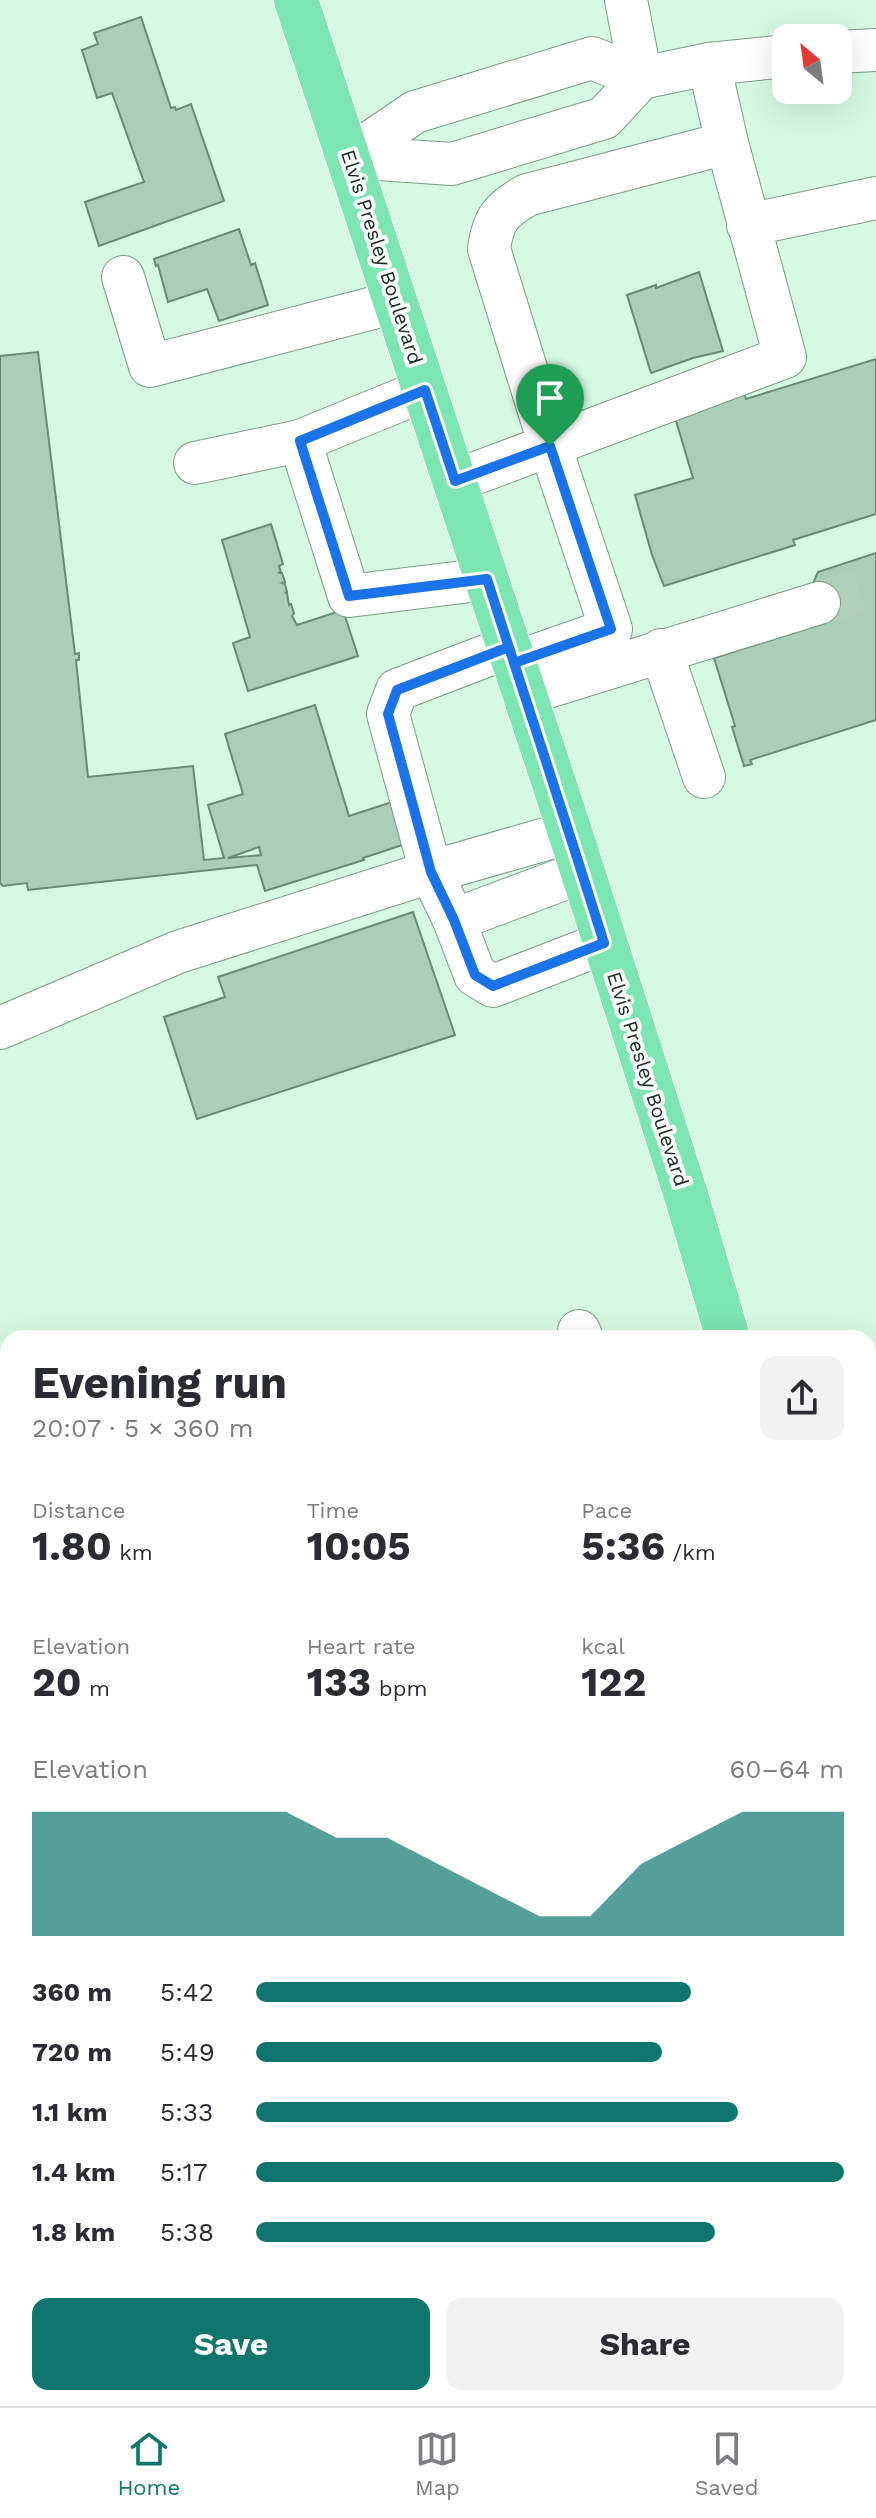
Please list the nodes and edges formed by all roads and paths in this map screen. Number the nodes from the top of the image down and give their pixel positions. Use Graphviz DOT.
graph roads {
  1 [pos="296,0"];
  2 [pos="626,0"];
  3 [pos="876,50"];
  4 [pos="852,51"];
  5 [pos="772,57"];
  6 [pos="709,64"];
  7 [pos="641,78"];
  8 [pos="727,143"];
  9 [pos="349,157"];
  10 [pos="876,198"];
  11 [pos="748,225"];
  12 [pos="123,277"];
  13 [pos="396,302"];
  14 [pos="425,390"];
  15 [pos="300,441"];
  16 [pos="550,446"];
  17 [pos="195,463"];
  18 [pos="455,481"];
  19 [pos="487,579"];
  20 [pos="819,603"];
  21 [pos="661,650"];
  22 [pos="516,668"];
  23 [pos="704,777"];
  24 [pos="576,852"];
  25 [pos="431,872"];
  26 [pos="454,920"];
  27 [pos="604,943"];
  28 [pos="0,1028"];
  29 [pos="726,1330"];
  1 -- 9 [label="main road, Elvis Presley Boulevard"];
  2 -- 7 [label="street"];
  3 -- 4 [label="street"];
  5 -- 6 [label="street"];
  6 -- 7 [label="street"];
  6 -- 8 [label="street"];
  7 -- 9 [label="street"];
  7 -- 9 [label="street"];
  8 -- 11 [label="street"];
  8 -- 16 [label="street"];
  9 -- 13 [label="main road, Elvis Presley Boulevard"];
  10 -- 11 [label="street"];
  11 -- 16 [label="street"];
  12 -- 13 [label="street"];
  13 -- 14 [label="main road, Elvis Presley Boulevard"];
  14 -- 15 [label="street"];
  14 -- 18 [label="main road, Elvis Presley Boulevard"];
  15 -- 17 [label="street"];
  15 -- 19 [label="street"];
  16 -- 18 [label="street"];
  16 -- 22 [label="street"];
  18 -- 19 [label="main road, Elvis Presley Boulevard"];
  19 -- 22 [label="main road, Elvis Presley Boulevard"];
  20 -- 21 [label="street"];
  21 -- 22 [label="street"];
  21 -- 23 [label="street"];
  22 -- 24 [label="main road, Elvis Presley Boulevard"];
  22 -- 25 [label="street"];
  24 -- 25 [label="street"];
  24 -- 26 [label="street"];
  24 -- 27 [label="main road, Elvis Presley Boulevard"];
  25 -- 26 [label="street"];
  25 -- 28 [label="street"];
  26 -- 27 [label="street"];
  27 -- 29 [label="main road, Elvis Presley Boulevard"];
}
